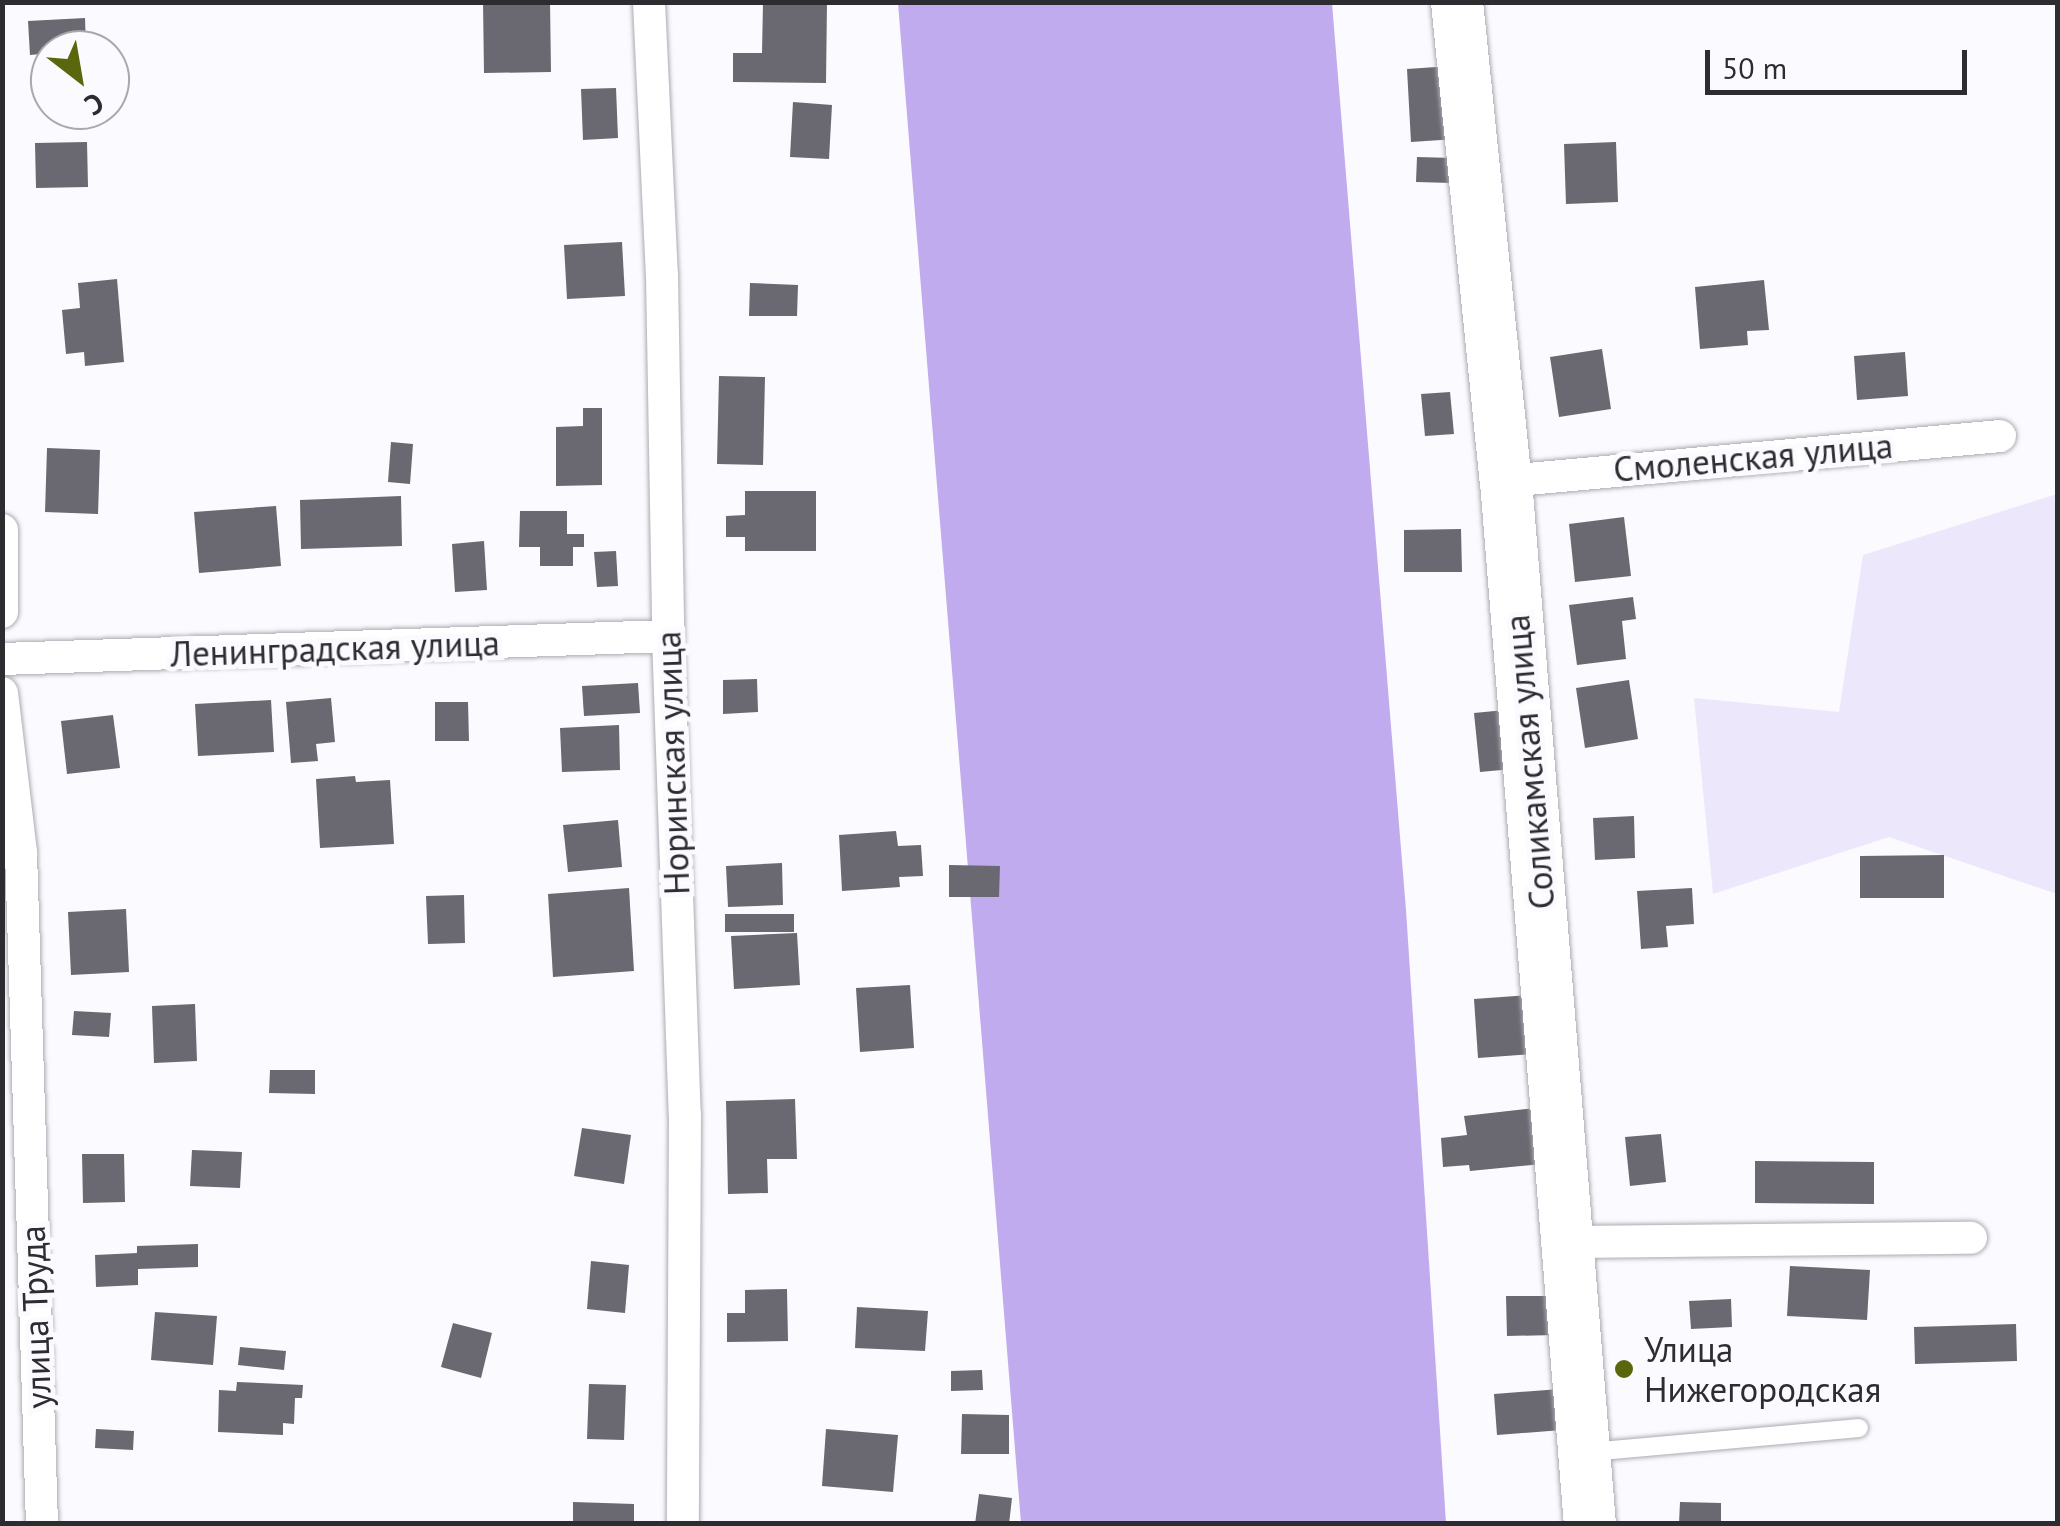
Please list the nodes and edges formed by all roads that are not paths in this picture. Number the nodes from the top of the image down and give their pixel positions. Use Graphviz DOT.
graph roads {
  1 [pos="650,2"];
  2 [pos="1457,2"];
  3 [pos="2000,436"];
  4 [pos="1506,481"];
  5 [pos="2,530"];
  6 [pos="2,612"];
  7 [pos="668,636"];
  8 [pos="2,659"];
  9 [pos="2,692"];
  10 [pos="1971,1238"];
  11 [pos="1568,1242"];
  12 [pos="1859,1428"];
  13 [pos="1585,1453"];
  14 [pos="42,1524"];
  15 [pos="683,1524"];
  16 [pos="1590,1524"];
  1 -- 7 [label="street, Норинская улица"];
  2 -- 4 [label="main road, Соликамская улица"];
  3 -- 4 [label="street, Смоленская улица"];
  4 -- 11 [label="main road, Соликамская улица"];
  5 -- 6 [label="street"];
  7 -- 8 [label="street, Ленинградская улица"];
  7 -- 15 [label="street, Норинская улица"];
  9 -- 14 [label="street, улица Труда"];
  10 -- 11 [label="street"];
  11 -- 13 [label="main road, Соликамская улица"];
  12 -- 13 [label="lane"];
  13 -- 16 [label="main road, Соликамская улица"];
}
